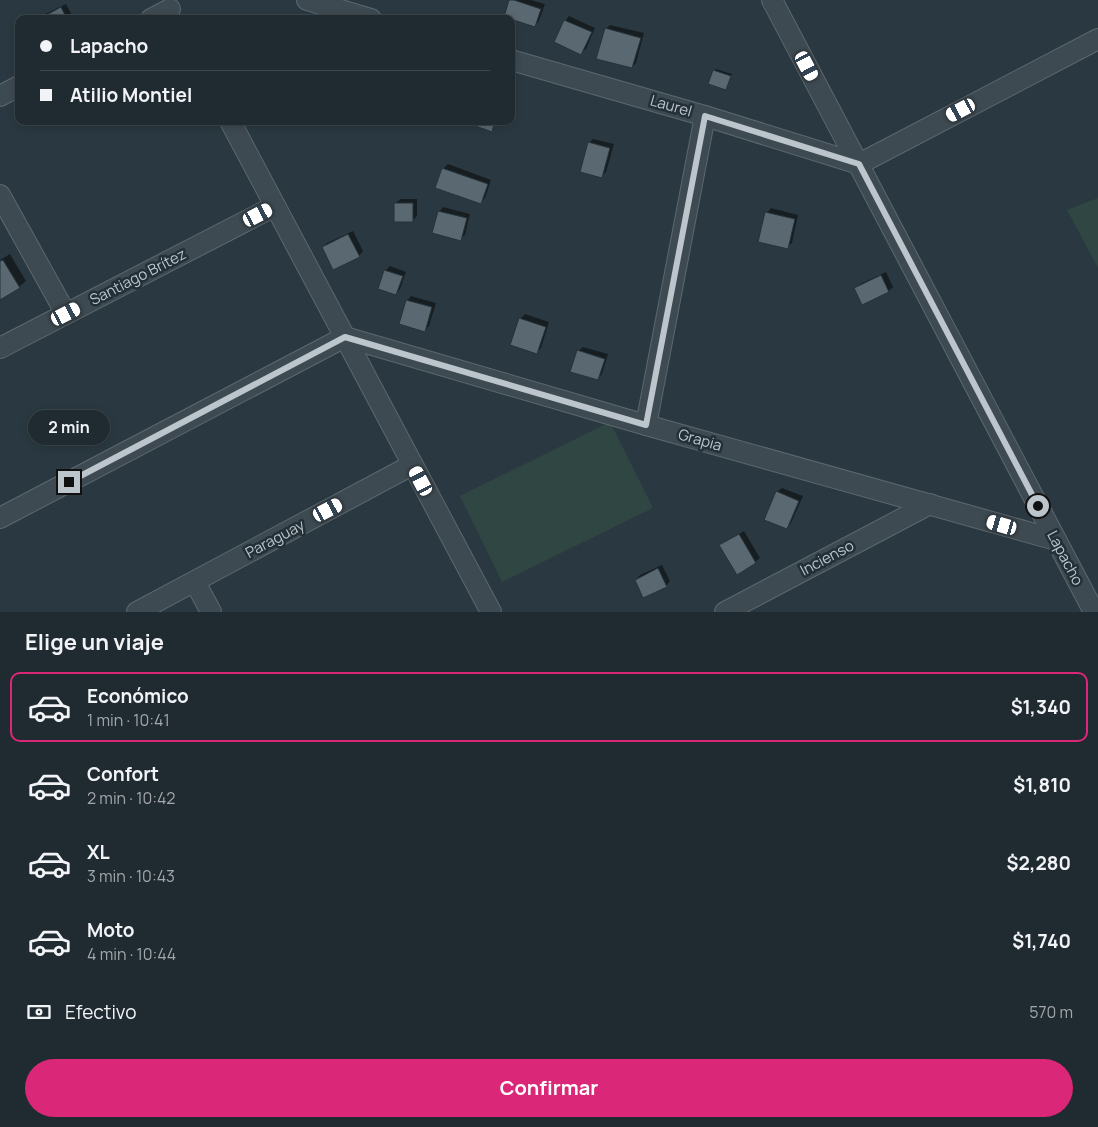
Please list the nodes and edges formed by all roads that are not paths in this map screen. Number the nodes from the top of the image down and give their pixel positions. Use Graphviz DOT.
graph roads {
  1 [pos="307,0"];
  2 [pos="772,0"];
  3 [pos="170,9"];
  4 [pos="159,15"];
  5 [pos="358,15"];
  6 [pos="1098,39"];
  7 [pos="515,61"];
  8 [pos="15,88"];
  9 [pos="0,96"];
  10 [pos="705,116"];
  11 [pos="232,125"];
  12 [pos="859,164"];
  13 [pos="0,195"];
  14 [pos="275,206"];
  15 [pos="66,314"];
  16 [pos="345,337"];
  17 [pos="0,348"];
  18 [pos="646,425"];
  19 [pos="412,465"];
  20 [pos="930,504"];
  21 [pos="0,518"];
  22 [pos="1056,540"];
  23 [pos="195,582"];
  24 [pos="137,612"];
  25 [pos="211,612"];
  26 [pos="491,612"];
  27 [pos="725,612"];
  28 [pos="1094,612"];
  1 -- 5 [label="street"];
  2 -- 12 [label="street, Lapacho"];
  3 -- 4 [label="street"];
  6 -- 12 [label="street"];
  7 -- 10 [label="street, Laurel"];
  8 -- 9 [label="street"];
  10 -- 12 [label="street, Laurel"];
  10 -- 18 [label="street"];
  11 -- 14 [label="street"];
  12 -- 22 [label="street, Lapacho"];
  13 -- 15 [label="street"];
  14 -- 15 [label="street, Santiago Brítez"];
  14 -- 16 [label="street"];
  15 -- 17 [label="street, Santiago Brítez"];
  16 -- 18 [label="street, Grapia"];
  16 -- 19 [label="street"];
  16 -- 21 [label="street"];
  18 -- 20 [label="street, Grapia"];
  19 -- 23 [label="street, Paraguay"];
  19 -- 26 [label="street"];
  20 -- 22 [label="street, Grapia"];
  20 -- 27 [label="street, Incienso"];
  22 -- 28 [label="street, Lapacho"];
  23 -- 24 [label="street, Paraguay"];
  23 -- 25 [label="street"];
}
